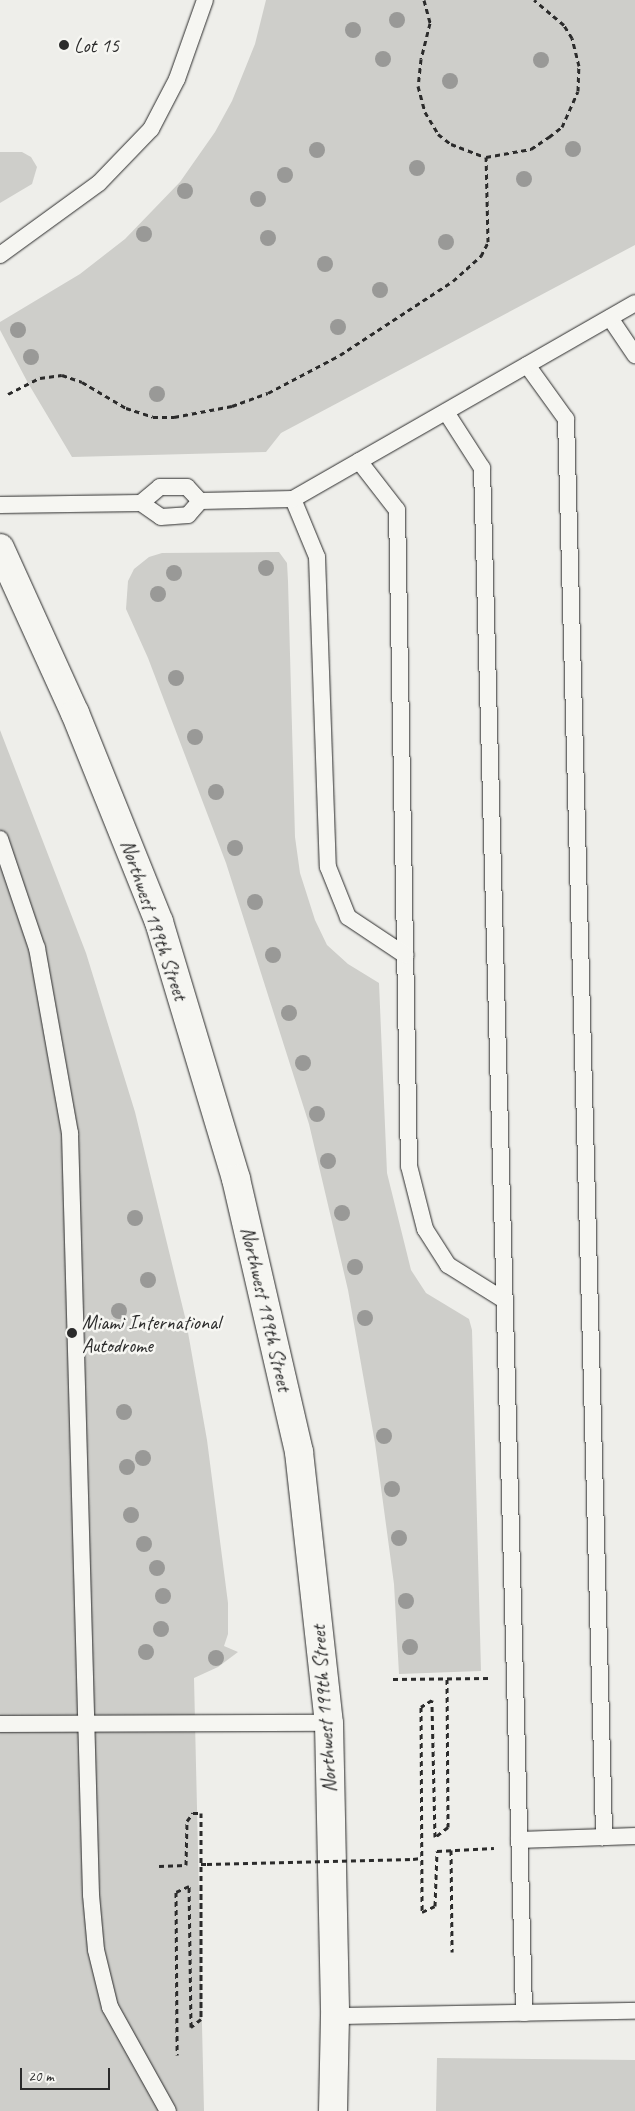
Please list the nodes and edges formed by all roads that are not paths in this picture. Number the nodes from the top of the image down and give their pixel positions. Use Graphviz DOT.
graph roads {
  1 [pos="205,0"];
  2 [pos="0,255"];
  3 [pos="635,303"];
  4 [pos="610,318"];
  5 [pos="635,355"];
  6 [pos="527,365"];
  7 [pos="446,412"];
  8 [pos="359,461"];
  9 [pos="293,499"];
  10 [pos="200,501"];
  11 [pos="140,503"];
  12 [pos="0,505"];
  13 [pos="0,548"];
  14 [pos="0,839"];
  15 [pos="405,955"];
  16 [pos="504,1300"];
  17 [pos="329,1723"];
  18 [pos="0,1724"];
  19 [pos="88,1725"];
  20 [pos="635,1836"];
  21 [pos="604,1837"];
  22 [pos="520,1840"];
  23 [pos="635,2011"];
  24 [pos="524,2013"];
  25 [pos="335,2016"];
  26 [pos="168,2111"];
  27 [pos="333,2111"];
  1 -- 2 [label="lane"];
  3 -- 4 [label="lane"];
  4 -- 5 [label="lane"];
  4 -- 6 [label="lane"];
  6 -- 7 [label="lane"];
  6 -- 21 [label="lane"];
  7 -- 8 [label="lane"];
  7 -- 16 [label="lane"];
  8 -- 9 [label="lane"];
  8 -- 15 [label="lane"];
  9 -- 10 [label="lane"];
  9 -- 15 [label="lane"];
  10 -- 11 [label="lane"];
  10 -- 11 [label="lane"];
  11 -- 12 [label="lane"];
  13 -- 17 [label="main road, Northwest 199th Street"];
  14 -- 19 [label="lane"];
  15 -- 16 [label="lane"];
  16 -- 22 [label="lane"];
  17 -- 19 [label="lane"];
  17 -- 25 [label="main road, Northwest 199th Street"];
  18 -- 19 [label="lane"];
  19 -- 26 [label="lane"];
  20 -- 21 [label="lane"];
  21 -- 22 [label="lane"];
  22 -- 24 [label="lane"];
  23 -- 24 [label="lane"];
  24 -- 25 [label="lane"];
  25 -- 27 [label="main road, Northwest 199th Street"];
}
